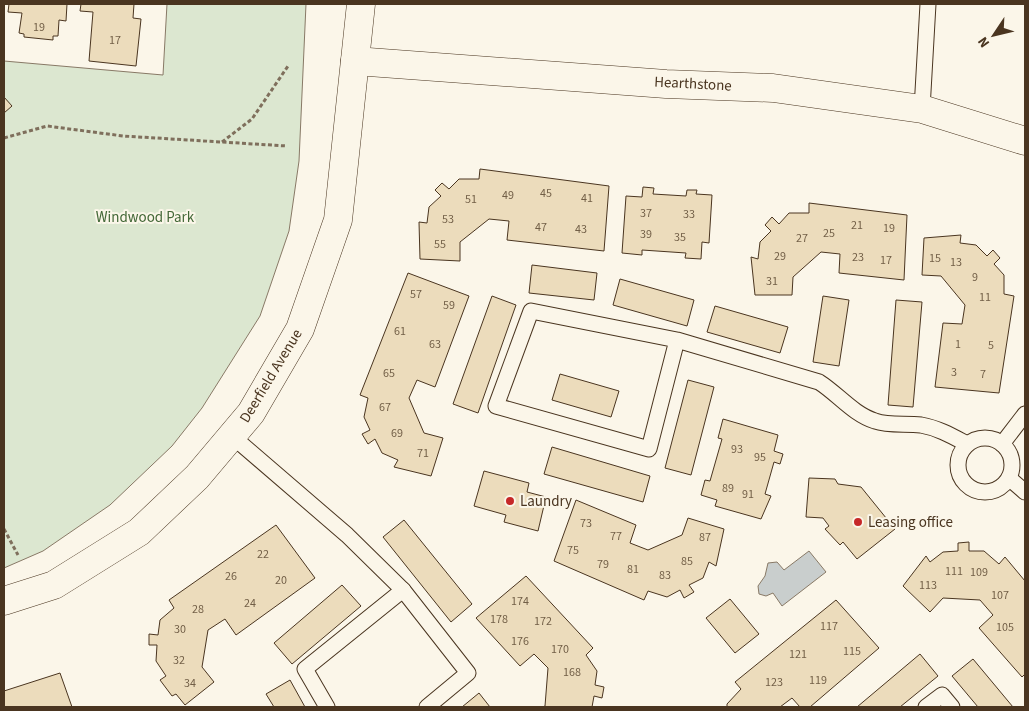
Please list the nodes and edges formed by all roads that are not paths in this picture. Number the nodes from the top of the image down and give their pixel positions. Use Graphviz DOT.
graph roads {
  1 [pos="361,4"];
  2 [pos="928,4"];
  3 [pos="355,61"];
  4 [pos="922,108"];
  5 [pos="1025,141"];
  6 [pos="677,340"];
  7 [pos="1025,414"];
  8 [pos="232,436"];
  9 [pos="967,444"];
  10 [pos="1002,444"];
  11 [pos="1009,478"];
  12 [pos="1025,492"];
  13 [pos="403,590"];
  14 [pos="4,601"];
  15 [pos="327,707"];
  16 [pos="427,707"];
  17 [pos="926,707"];
  18 [pos="952,707"];
  1 -- 3 [label="street, Deerfield Avenue"];
  2 -- 4 [label="lane"];
  3 -- 4 [label="street, Hearthstone"];
  3 -- 8 [label="street, Deerfield Avenue"];
  4 -- 5 [label="street, Hearthstone"];
  6 -- 6 [label="lane"];
  6 -- 9 [label="lane"];
  7 -- 10 [label="lane"];
  8 -- 13 [label="lane"];
  8 -- 14 [label="street, Deerfield Avenue"];
  9 -- 10 [label="lane"];
  9 -- 11 [label="lane"];
  10 -- 11 [label="lane"];
  11 -- 12 [label="lane"];
  13 -- 15 [label="lane"];
  13 -- 16 [label="lane"];
  17 -- 18 [label="lane"];
}
